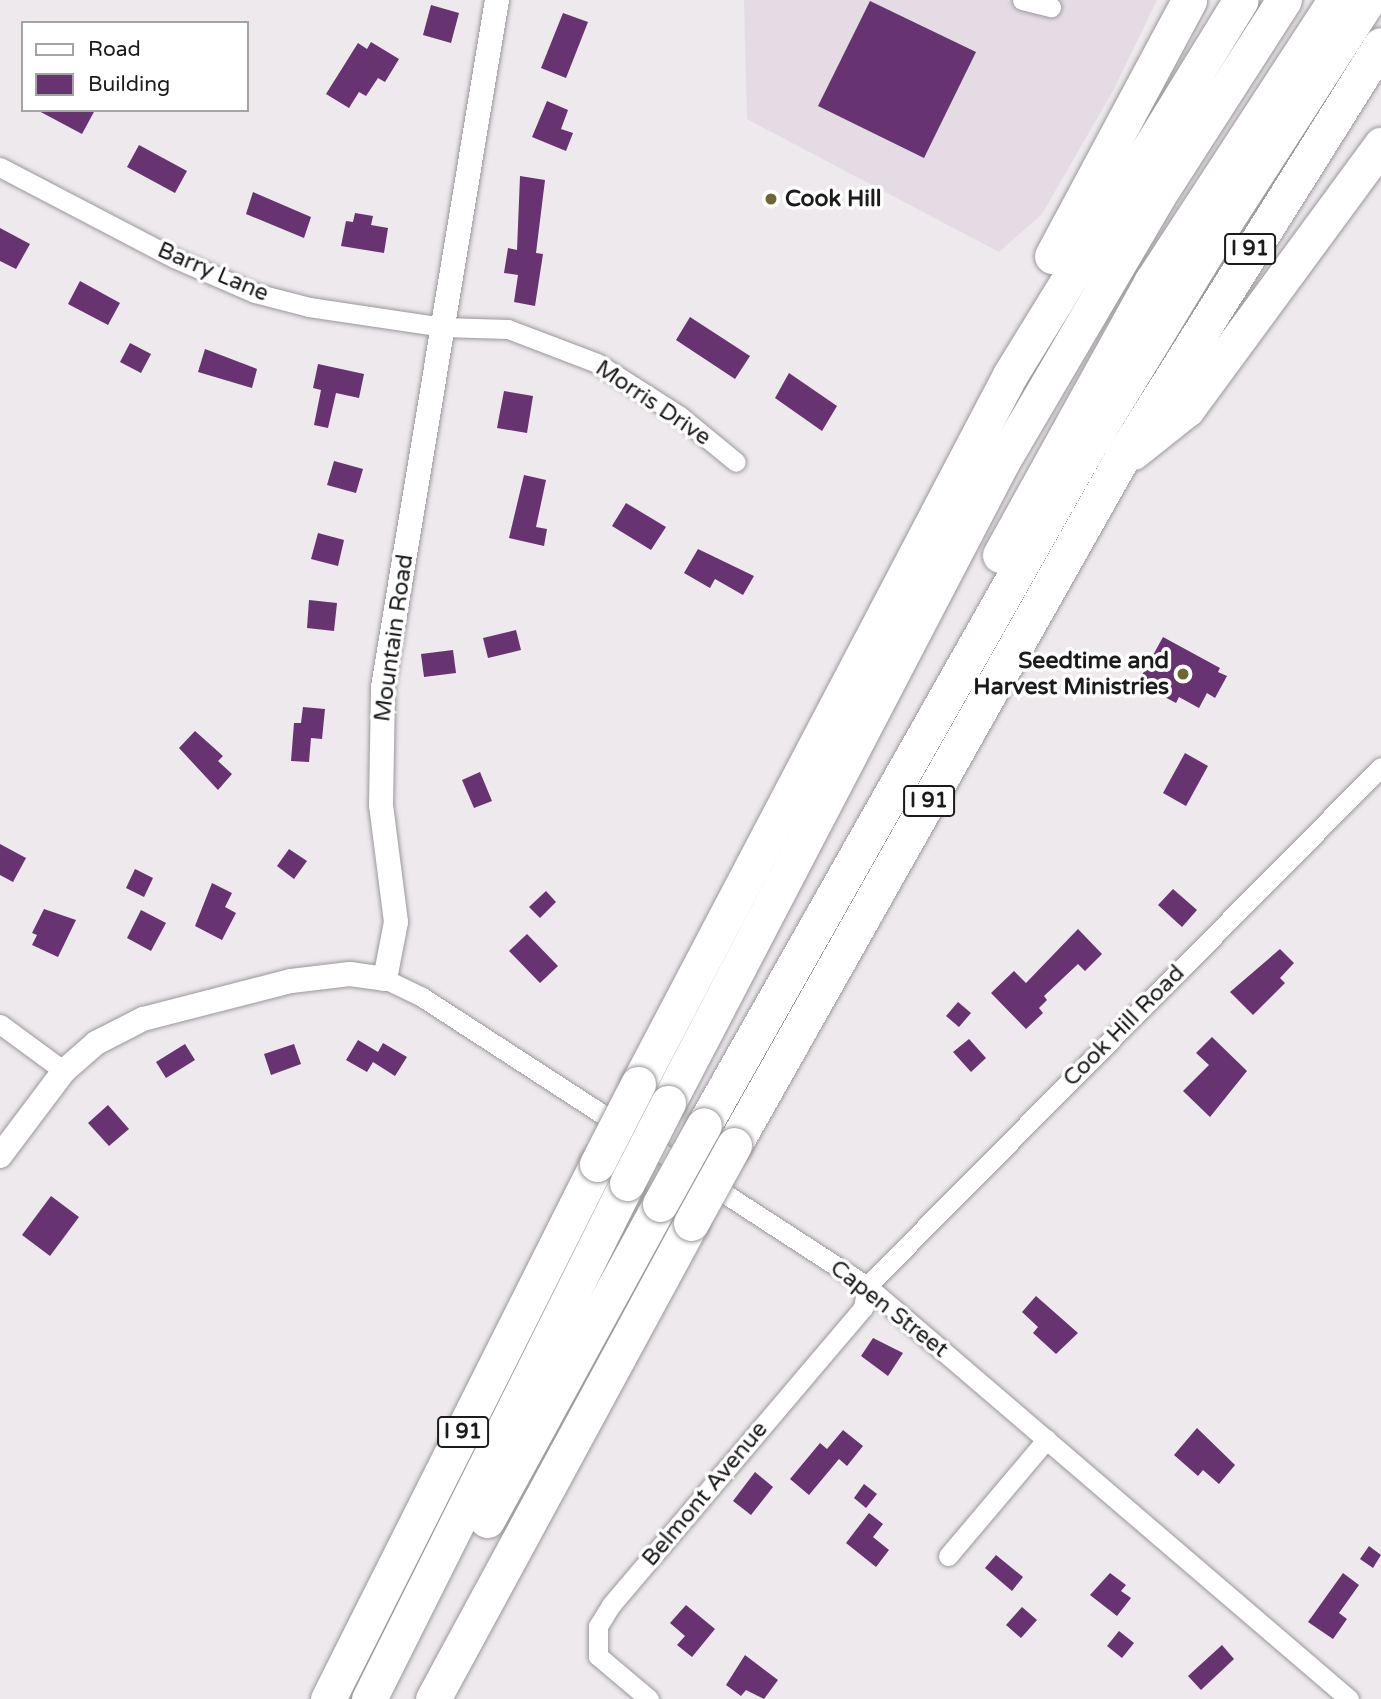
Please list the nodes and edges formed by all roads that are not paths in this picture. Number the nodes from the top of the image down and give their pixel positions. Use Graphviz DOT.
graph roads {
  1 [pos="497,0"];
  2 [pos="1021,0"];
  3 [pos="1189,0"];
  4 [pos="1241,0"];
  5 [pos="1283,0"];
  6 [pos="1311,0"];
  7 [pos="1335,0"];
  8 [pos="1368,0"];
  9 [pos="1051,7"];
  10 [pos="1381,45"];
  11 [pos="1381,145"];
  12 [pos="0,167"];
  13 [pos="443,327"];
  14 [pos="1028,344"];
  15 [pos="1123,456"];
  16 [pos="736,462"];
  17 [pos="1381,767"];
  18 [pos="836,779"];
  19 [pos="856,858"];
  20 [pos="385,979"];
  21 [pos="0,1024"];
  22 [pos="64,1071"];
  23 [pos="0,1156"];
  24 [pos="867,1286"];
  25 [pos="1047,1439"];
  26 [pos="948,1556"];
  27 [pos="328,1699"];
  28 [pos="369,1699"];
  29 [pos="392,1699"];
  30 [pos="433,1699"];
  31 [pos="649,1699"];
  32 [pos="1349,1699"];
  1 -- 13 [label="street, Mountain Road"];
  2 -- 9 [label="street"];
  3 -- 14 [label="highway"];
  4 -- 14 [label="highway, I 91"];
  5 -- 18 [label="highway"];
  6 -- 18 [label="highway"];
  7 -- 19 [label="highway"];
  8 -- 19 [label="highway"];
  10 -- 15 [label="highway, I 91"];
  11 -- 15 [label="highway"];
  12 -- 13 [label="street, Barry Lane"];
  13 -- 16 [label="street, Morris Drive"];
  13 -- 20 [label="street, Mountain Road"];
  14 -- 27 [label="highway, I 91, bridge"];
  15 -- 30 [label="highway, I 91, bridge"];
  17 -- 24 [label="street, Cook Hill Road"];
  18 -- 28 [label="highway, bridge"];
  19 -- 29 [label="highway, bridge"];
  20 -- 22 [label="street"];
  20 -- 24 [label="street, Capen Street"];
  21 -- 22 [label="street"];
  22 -- 23 [label="street"];
  24 -- 25 [label="street, Capen Street"];
  24 -- 31 [label="street, Belmont Avenue"];
  25 -- 26 [label="street"];
  25 -- 32 [label="street, Capen Street"];
}
